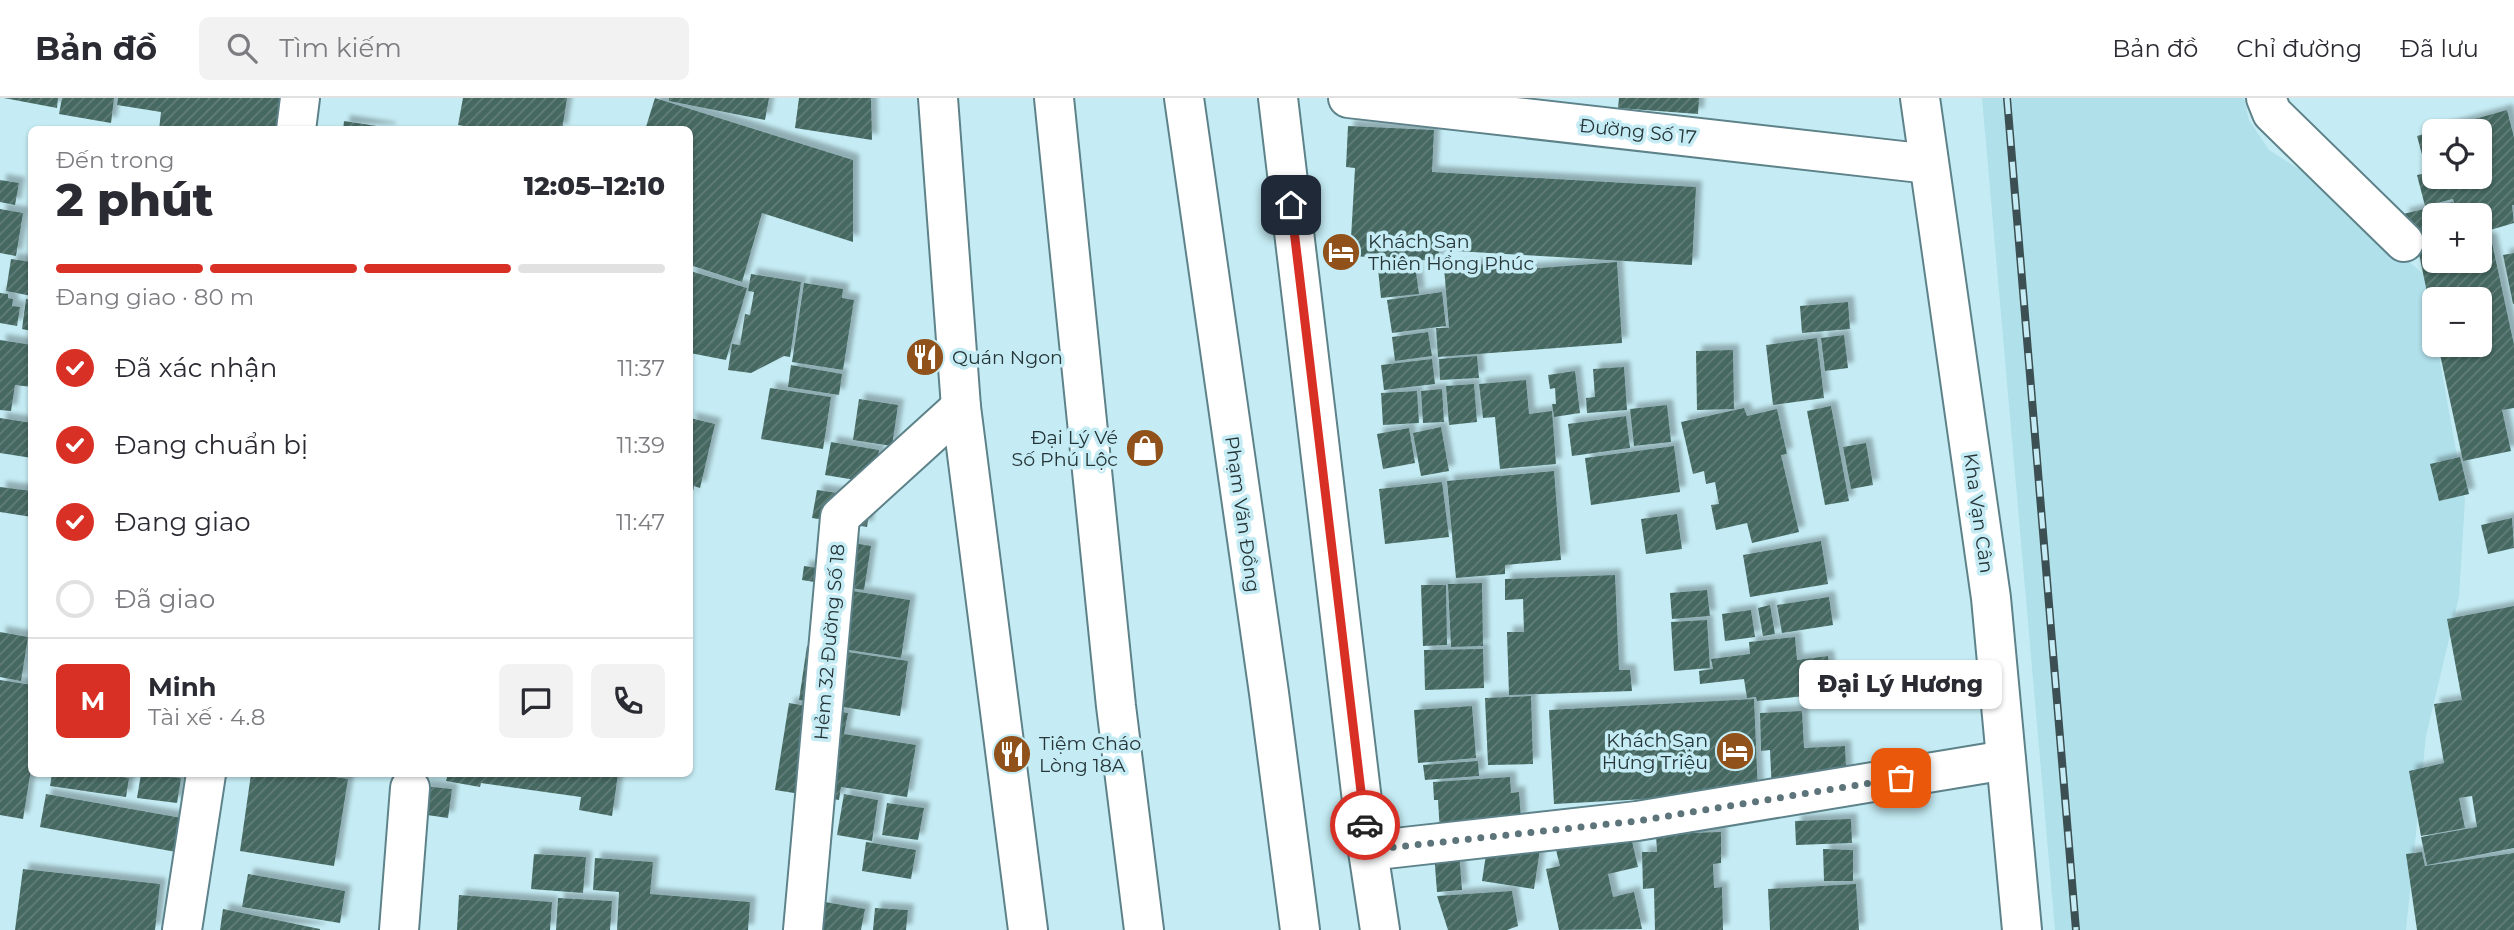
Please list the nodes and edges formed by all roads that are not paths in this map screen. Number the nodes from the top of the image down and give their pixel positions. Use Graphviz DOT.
graph roads {
  1 [pos="300,98"];
  2 [pos="938,98"];
  3 [pos="1054,98"];
  4 [pos="1184,98"];
  5 [pos="1278,98"];
  6 [pos="1348,98"];
  7 [pos="1920,98"];
  8 [pos="2266,98"];
  9 [pos="296,126"];
  10 [pos="1929,163"];
  11 [pos="2404,242"];
  12 [pos="961,407"];
  13 [pos="2006,760"];
  14 [pos="206,777"];
  15 [pos="410,788"];
  16 [pos="1368,850"];
  17 [pos="182,930"];
  18 [pos="399,930"];
  19 [pos="803,930"];
  20 [pos="1028,930"];
  21 [pos="1144,930"];
  22 [pos="1300,930"];
  23 [pos="1380,930"];
  24 [pos="2022,930"];
  1 -- 9 [label="main road"];
  2 -- 12 [label="main road"];
  3 -- 21 [label="main road"];
  4 -- 22 [label="main road, Phạm Văn Đồng"];
  5 -- 16 [label="main road"];
  6 -- 10 [label="main road, Đường Số 17"];
  7 -- 10 [label="main road, Kha Vạn Cân"];
  8 -- 11 [label="main road"];
  10 -- 13 [label="main road, Kha Vạn Cân"];
  12 -- 19 [label="main road, Hẻm 32 Đường Số 18"];
  12 -- 20 [label="main road"];
  13 -- 16 [label="main road"];
  13 -- 24 [label="main road, Kha Vạn Cân"];
  14 -- 17 [label="main road"];
  15 -- 18 [label="main road"];
  16 -- 23 [label="main road"];
}
